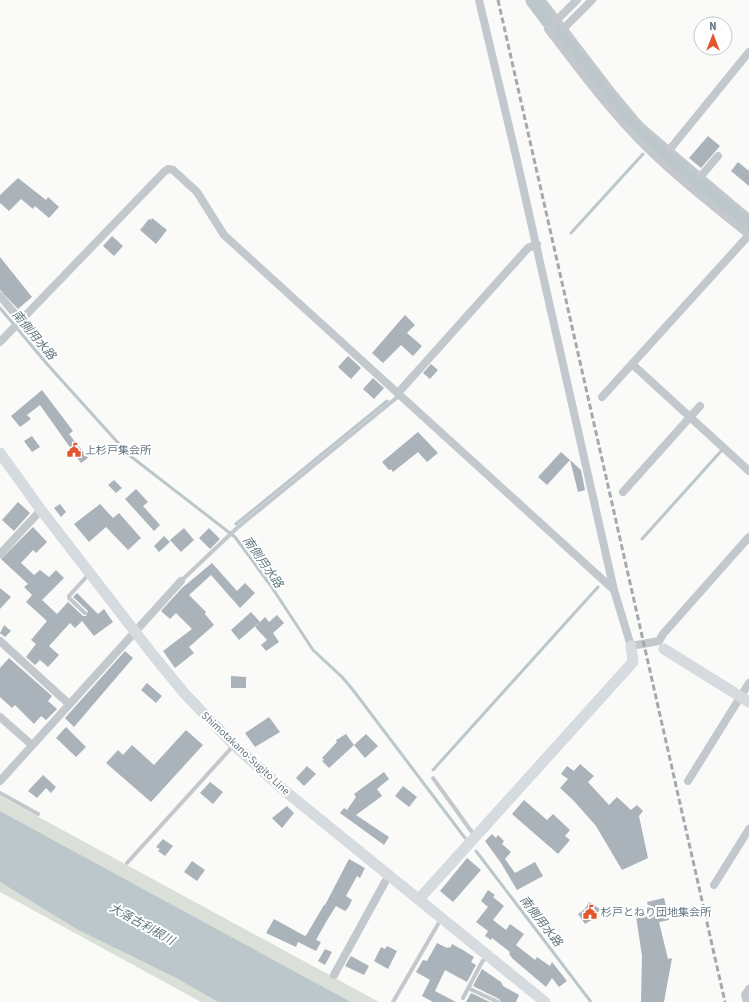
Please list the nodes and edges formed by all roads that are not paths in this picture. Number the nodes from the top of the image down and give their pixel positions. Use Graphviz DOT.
graph roads {
  1 [pos="479,0"];
  2 [pos="544,0"];
  3 [pos="577,0"];
  4 [pos="592,0"];
  5 [pos="558,20"];
  6 [pos="564,28"];
  7 [pos="749,52"];
  8 [pos="670,149"];
  9 [pos="718,156"];
  10 [pos="701,176"];
  11 [pos="749,216"];
  12 [pos="749,235"];
  13 [pos="537,244"];
  14 [pos="0,296"];
  15 [pos="21,321"];
  16 [pos="0,342"];
  17 [pos="632,364"];
  18 [pos="399,394"];
  19 [pos="602,397"];
  20 [pos="700,406"];
  21 [pos="690,417"];
  22 [pos="0,453"];
  23 [pos="749,471"];
  24 [pos="623,492"];
  25 [pos="42,510"];
  26 [pos="749,537"];
  27 [pos="0,554"];
  28 [pos="90,573"];
  29 [pos="181,581"];
  30 [pos="614,590"];
  31 [pos="84,613"];
  32 [pos="135,630"];
  33 [pos="0,641"];
  34 [pos="661,645"];
  35 [pos="631,646"];
  36 [pos="749,683"];
  37 [pos="745,700"];
  38 [pos="69,704"];
  39 [pos="0,717"];
  40 [pos="32,745"];
  41 [pos="234,745"];
  42 [pos="433,778"];
  43 [pos="0,781"];
  44 [pos="688,781"];
  45 [pos="0,793"];
  46 [pos="38,814"];
  47 [pos="749,829"];
  48 [pos="476,837"];
  49 [pos="127,863"];
  50 [pos="390,875"];
  51 [pos="714,885"];
  52 [pos="420,898"];
  53 [pos="442,918"];
  54 [pos="487,956"];
  55 [pos="334,975"];
  56 [pos="468,988"];
  57 [pos="749,989"];
  58 [pos="463,998"];
  59 [pos="393,1002"];
  60 [pos="498,1002"];
  61 [pos="545,1002"];
  62 [pos="747,1002"];
  1 -- 13 [label="street"];
  2 -- 5 [label="lane"];
  3 -- 5 [label="street"];
  4 -- 6 [label="street"];
  5 -- 6 [label="lane"];
  5 -- 12 [label="street"];
  6 -- 8 [label="lane"];
  7 -- 8 [label="street"];
  8 -- 10 [label="lane"];
  9 -- 10 [label="street"];
  10 -- 11 [label="lane"];
  12 -- 17 [label="street"];
  13 -- 18 [label="street"];
  13 -- 30 [label="street"];
  14 -- 15 [label="street"];
  15 -- 16 [label="street"];
  15 -- 18 [label="street"];
  17 -- 19 [label="street"];
  17 -- 21 [label="street"];
  18 -- 29 [label="lane"];
  18 -- 30 [label="street"];
  20 -- 21 [label="street"];
  21 -- 23 [label="street"];
  21 -- 24 [label="street"];
  22 -- 25 [label="main road, Shimotakano-Sugito Line"];
  25 -- 27 [label="street"];
  25 -- 28 [label="main road, Shimotakano-Sugito Line"];
  26 -- 34 [label="street"];
  28 -- 31 [label="lane"];
  28 -- 32 [label="main road, Shimotakano-Sugito Line"];
  29 -- 32 [label="street"];
  30 -- 35 [label="street"];
  32 -- 38 [label="street"];
  32 -- 41 [label="main road, Shimotakano-Sugito Line"];
  33 -- 38 [label="street"];
  34 -- 35 [label="street"];
  34 -- 37 [label="main road"];
  35 -- 48 [label="main road"];
  36 -- 37 [label="street"];
  37 -- 44 [label="street"];
  38 -- 40 [label="street"];
  39 -- 40 [label="street"];
  40 -- 43 [label="street"];
  41 -- 49 [label="lane"];
  41 -- 50 [label="main road, Shimotakano-Sugito Line"];
  42 -- 48 [label="lane"];
  45 -- 46 [label="lane"];
  47 -- 51 [label="street"];
  48 -- 52 [label="main road"];
  50 -- 52 [label="main road, Shimotakano-Sugito Line"];
  50 -- 55 [label="street"];
  52 -- 53 [label="main road, Shimotakano-Sugito Line"];
  53 -- 54 [label="main road, Shimotakano-Sugito Line"];
  53 -- 59 [label="lane"];
  54 -- 56 [label="lane"];
  54 -- 61 [label="main road, Shimotakano-Sugito Line"];
  56 -- 58 [label="lane"];
  56 -- 60 [label="lane"];
  57 -- 62 [label="street"];
}
